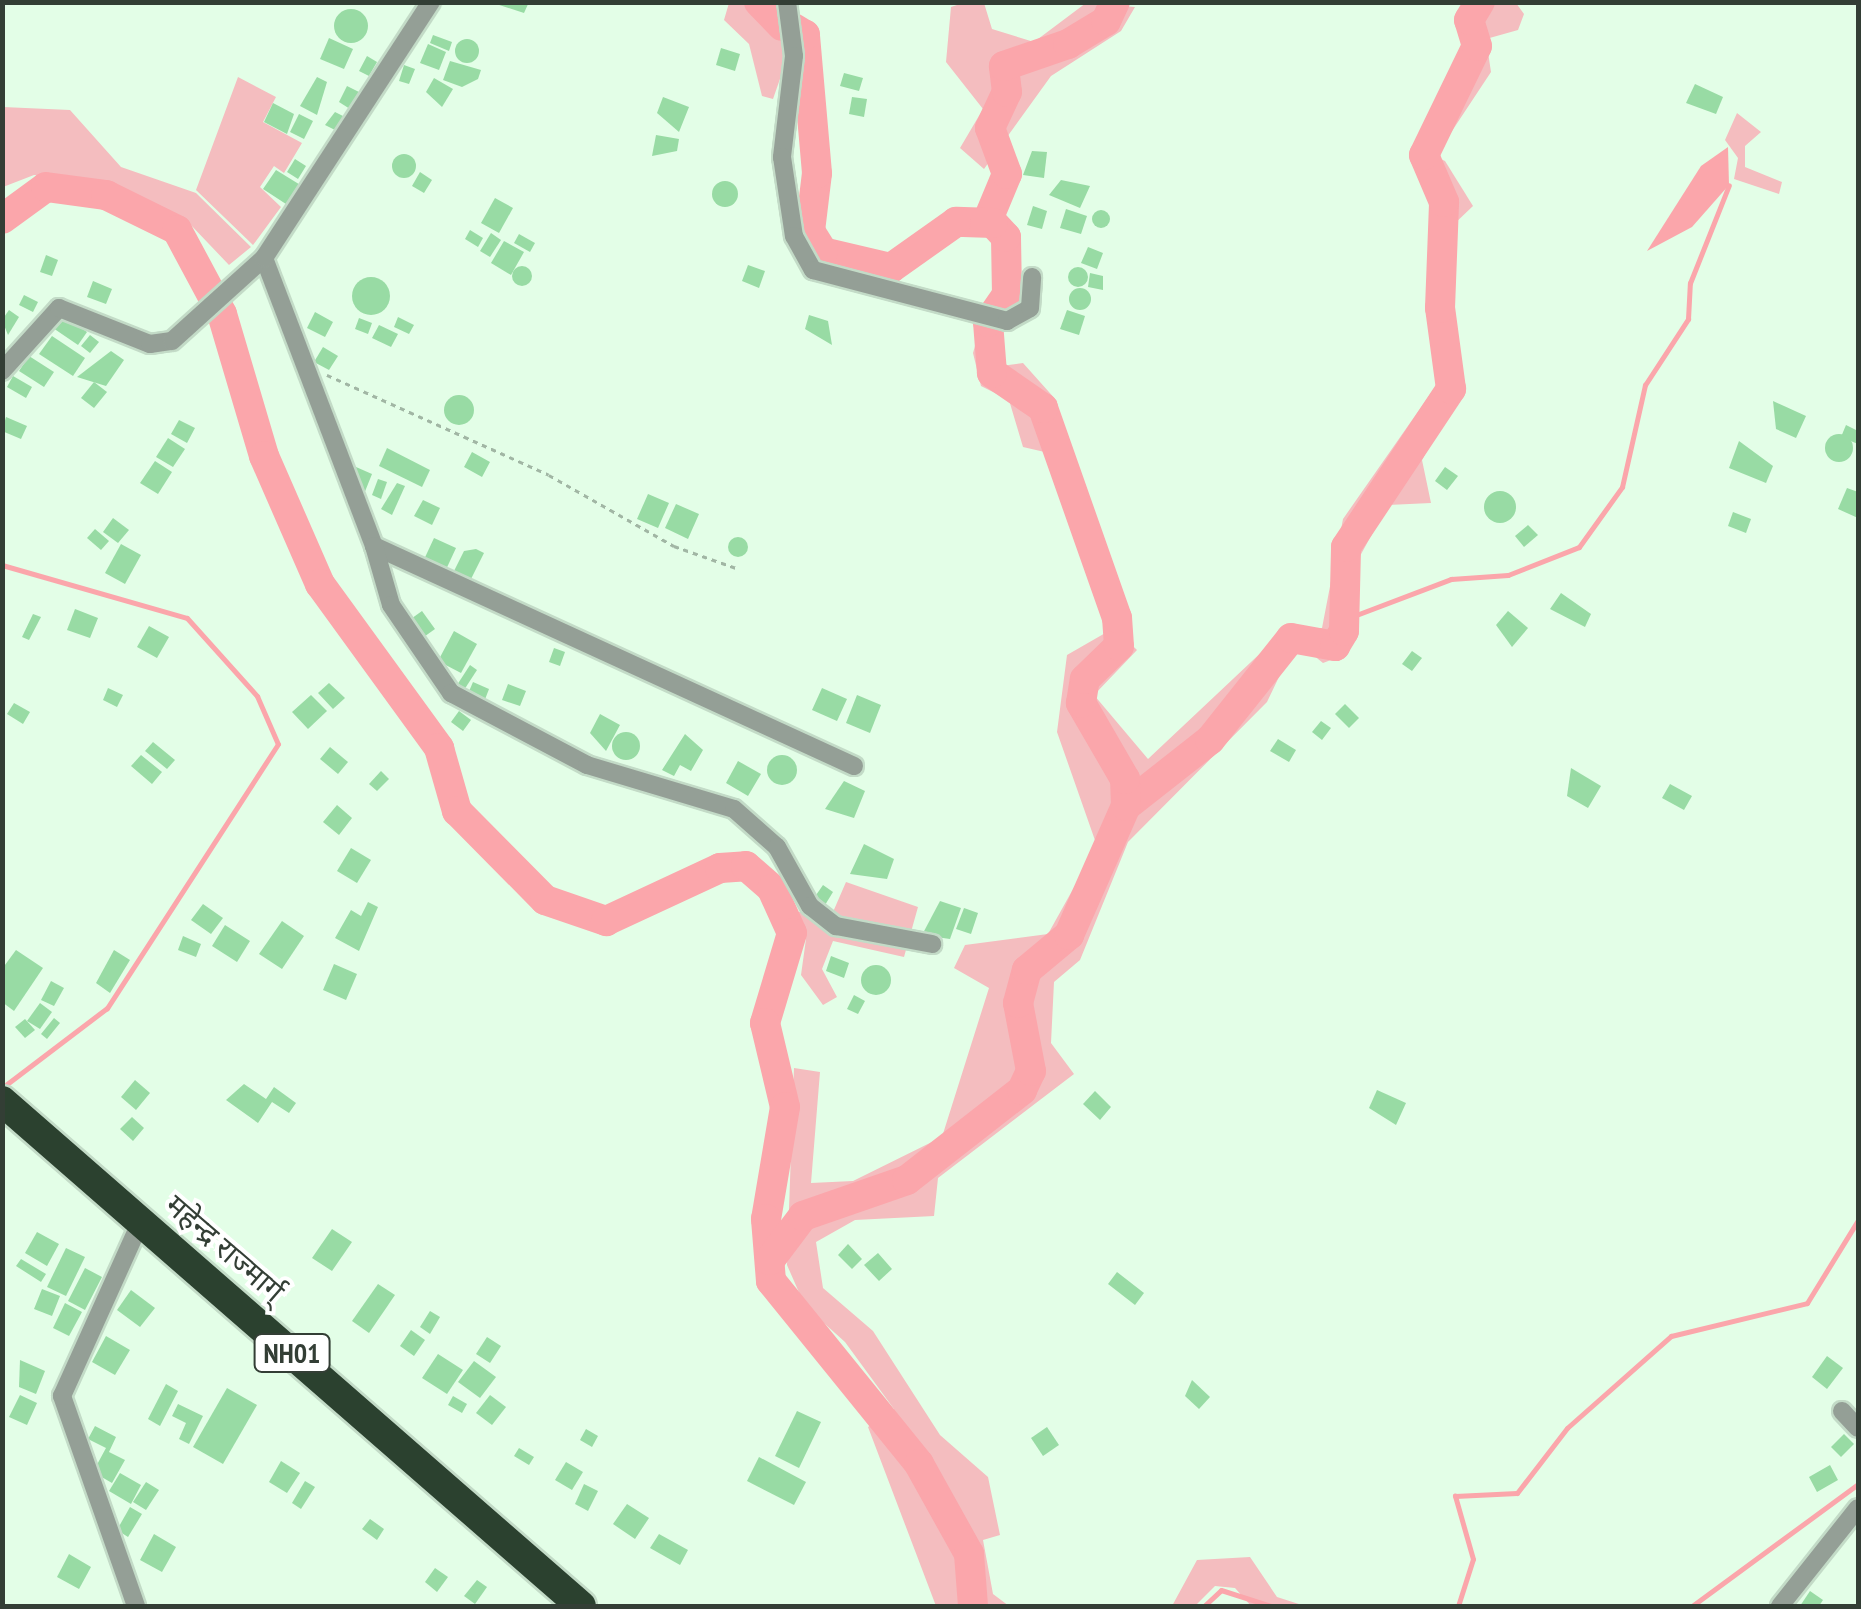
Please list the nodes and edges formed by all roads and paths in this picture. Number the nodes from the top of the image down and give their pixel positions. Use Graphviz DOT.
graph roads {
  1 [pos="430,2"];
  2 [pos="787,2"];
  3 [pos="263,259"];
  4 [pos="1032,277"];
  5 [pos="300,359"];
  6 [pos="2,371"];
  7 [pos="374,546"];
  8 [pos="738,569"];
  9 [pos="854,766"];
  10 [pos="932,944"];
  11 [pos="2,1100"];
  12 [pos="141,1222"];
  13 [pos="1842,1411"];
  14 [pos="1858,1428"];
  15 [pos="1858,1508"];
  16 [pos="136,1606"];
  17 [pos="581,1606"];
  18 [pos="1780,1606"];
  1 -- 3 [label="street"];
  2 -- 4 [label="street"];
  3 -- 5 [label="street"];
  3 -- 6 [label="street"];
  5 -- 7 [label="street"];
  5 -- 8 [label="path"];
  7 -- 9 [label="street"];
  7 -- 10 [label="street"];
  11 -- 12 [label="highway, महेन्द्र राज्मार्ग् / NH01"];
  12 -- 16 [label="street"];
  12 -- 17 [label="highway, महेन्द्र राज्मार्ग् / NH01"];
  13 -- 14 [label="street"];
  15 -- 18 [label="street"];
}
